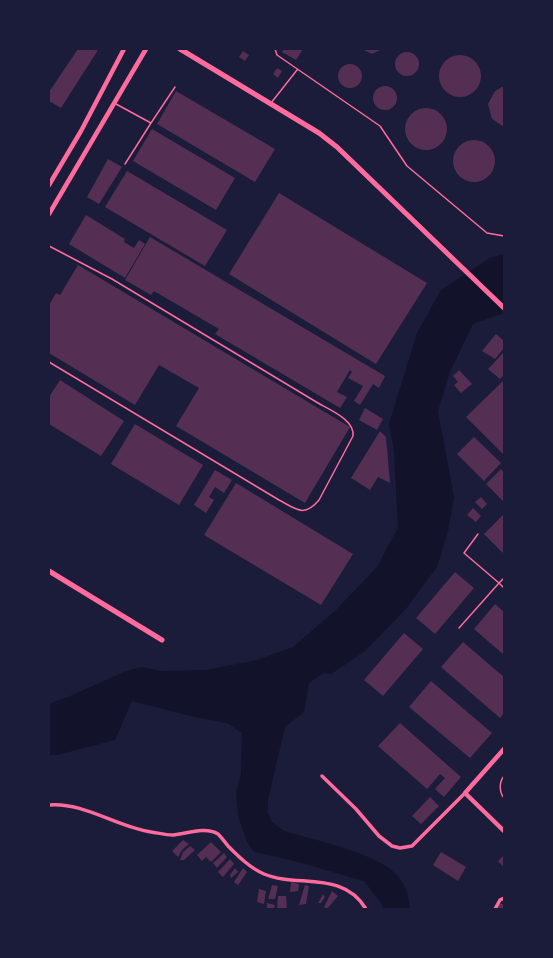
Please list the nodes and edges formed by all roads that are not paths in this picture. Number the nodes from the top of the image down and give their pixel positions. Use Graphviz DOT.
graph roads {
  1 [pos="124,49"];
  2 [pos="146,49"];
  3 [pos="180,49"];
  4 [pos="275,49"];
  5 [pos="297,70"];
  6 [pos="175,87"];
  7 [pos="114,103"];
  8 [pos="270,104"];
  9 [pos="151,123"];
  10 [pos="125,164"];
  11 [pos="49,185"];
  12 [pos="49,214"];
  13 [pos="504,236"];
  14 [pos="49,246"];
  15 [pos="504,308"];
  16 [pos="49,362"];
  17 [pos="49,571"];
  18 [pos="162,640"];
  19 [pos="504,749"];
  20 [pos="322,776"];
  21 [pos="504,776"];
  22 [pos="465,793"];
  23 [pos="504,798"];
  24 [pos="49,805"];
  25 [pos="504,831"];
  26 [pos="504,898"];
  27 [pos="366,909"];
  28 [pos="494,909"];
  1 -- 11 [label="street"];
  2 -- 7 [label="street"];
  3 -- 8 [label="main road"];
  4 -- 5 [label="lane"];
  5 -- 8 [label="lane"];
  5 -- 13 [label="lane"];
  6 -- 9 [label="lane"];
  7 -- 9 [label="lane"];
  7 -- 12 [label="street"];
  8 -- 15 [label="main road"];
  9 -- 10 [label="lane"];
  14 -- 16 [label="lane"];
  17 -- 18 [label="main road"];
  19 -- 22 [label="street"];
  20 -- 22 [label="street"];
  21 -- 23 [label="lane"];
  22 -- 25 [label="street"];
  24 -- 27 [label="street"];
  26 -- 28 [label="street"];
}
